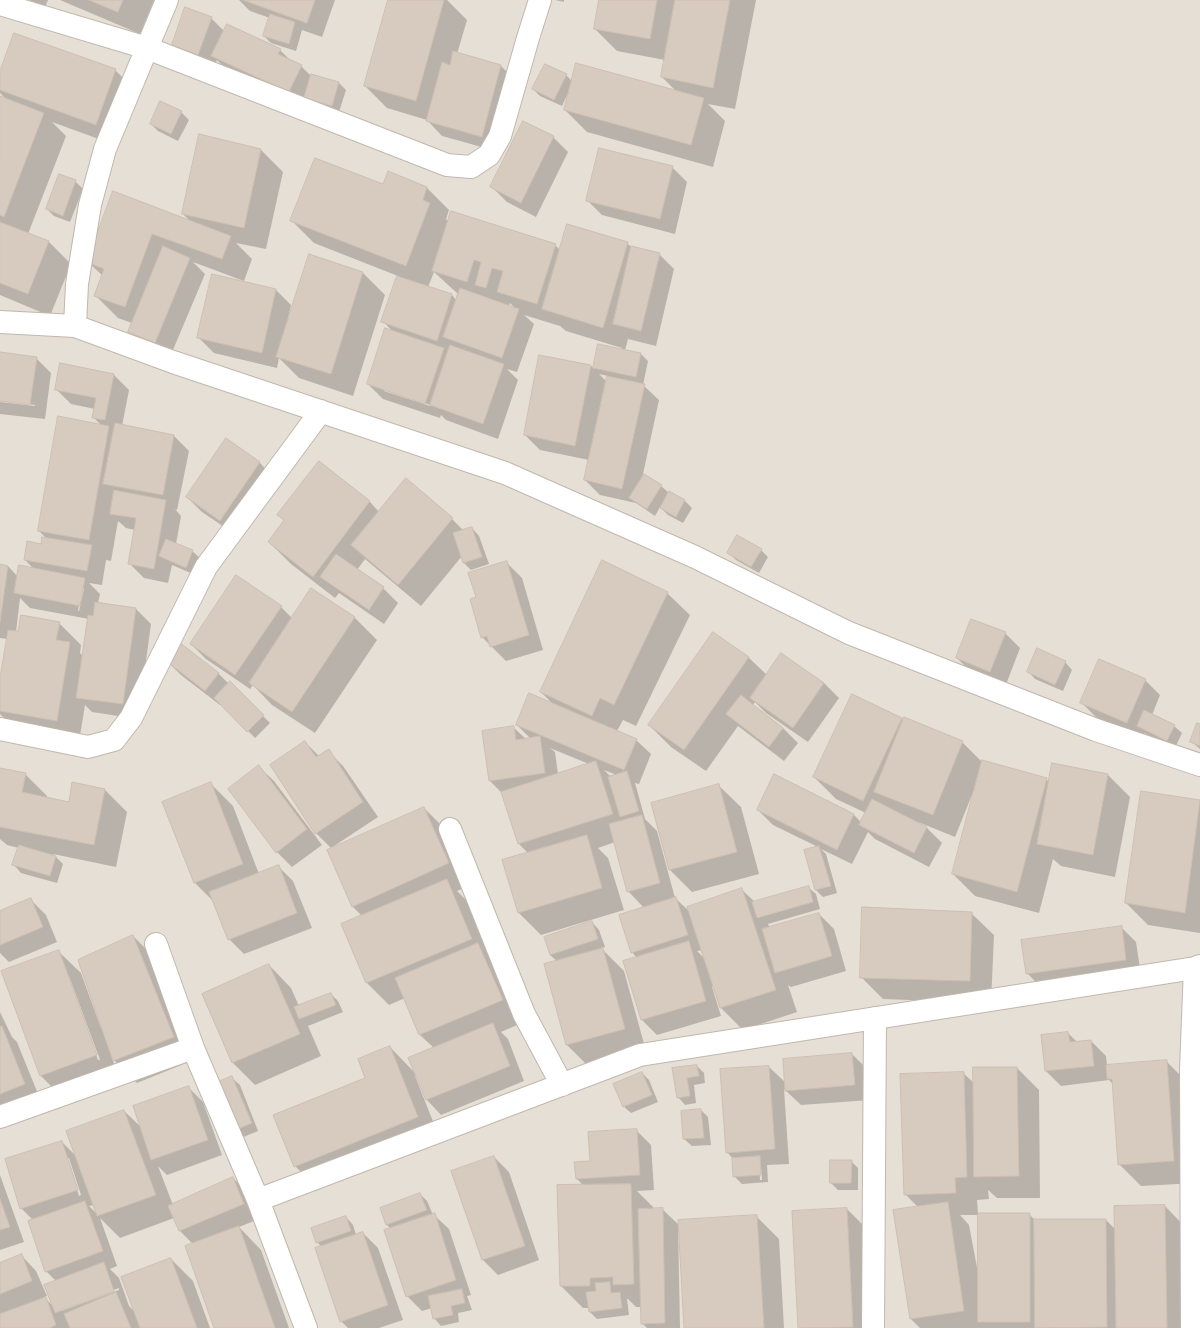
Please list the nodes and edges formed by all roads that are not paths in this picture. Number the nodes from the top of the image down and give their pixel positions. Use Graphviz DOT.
graph roads {
  1 [pos="167,0"];
  2 [pos="540,0"];
  3 [pos="0,4"];
  4 [pos="147,48"];
  5 [pos="0,322"];
  6 [pos="75,326"];
  7 [pos="321,411"];
  8 [pos="0,729"];
  9 [pos="1200,764"];
  10 [pos="450,829"];
  11 [pos="156,944"];
  12 [pos="1197,967"];
  13 [pos="875,1018"];
  14 [pos="193,1048"];
  15 [pos="1196,1069"];
  16 [pos="562,1085"];
  17 [pos="0,1117"];
  18 [pos="258,1200"];
  19 [pos="306,1328"];
  20 [pos="872,1328"];
  21 [pos="1192,1328"];
  1 -- 4 [label="street"];
  2 -- 4 [label="street"];
  3 -- 4 [label="street"];
  4 -- 6 [label="street"];
  5 -- 6 [label="street"];
  6 -- 7 [label="street"];
  7 -- 8 [label="street"];
  7 -- 9 [label="street"];
  10 -- 16 [label="street"];
  11 -- 14 [label="street"];
  12 -- 13 [label="street"];
  12 -- 15 [label="street"];
  13 -- 16 [label="street"];
  13 -- 20 [label="street"];
  14 -- 17 [label="street"];
  14 -- 18 [label="street"];
  15 -- 21 [label="street"];
  16 -- 18 [label="street"];
  18 -- 19 [label="street"];
}
